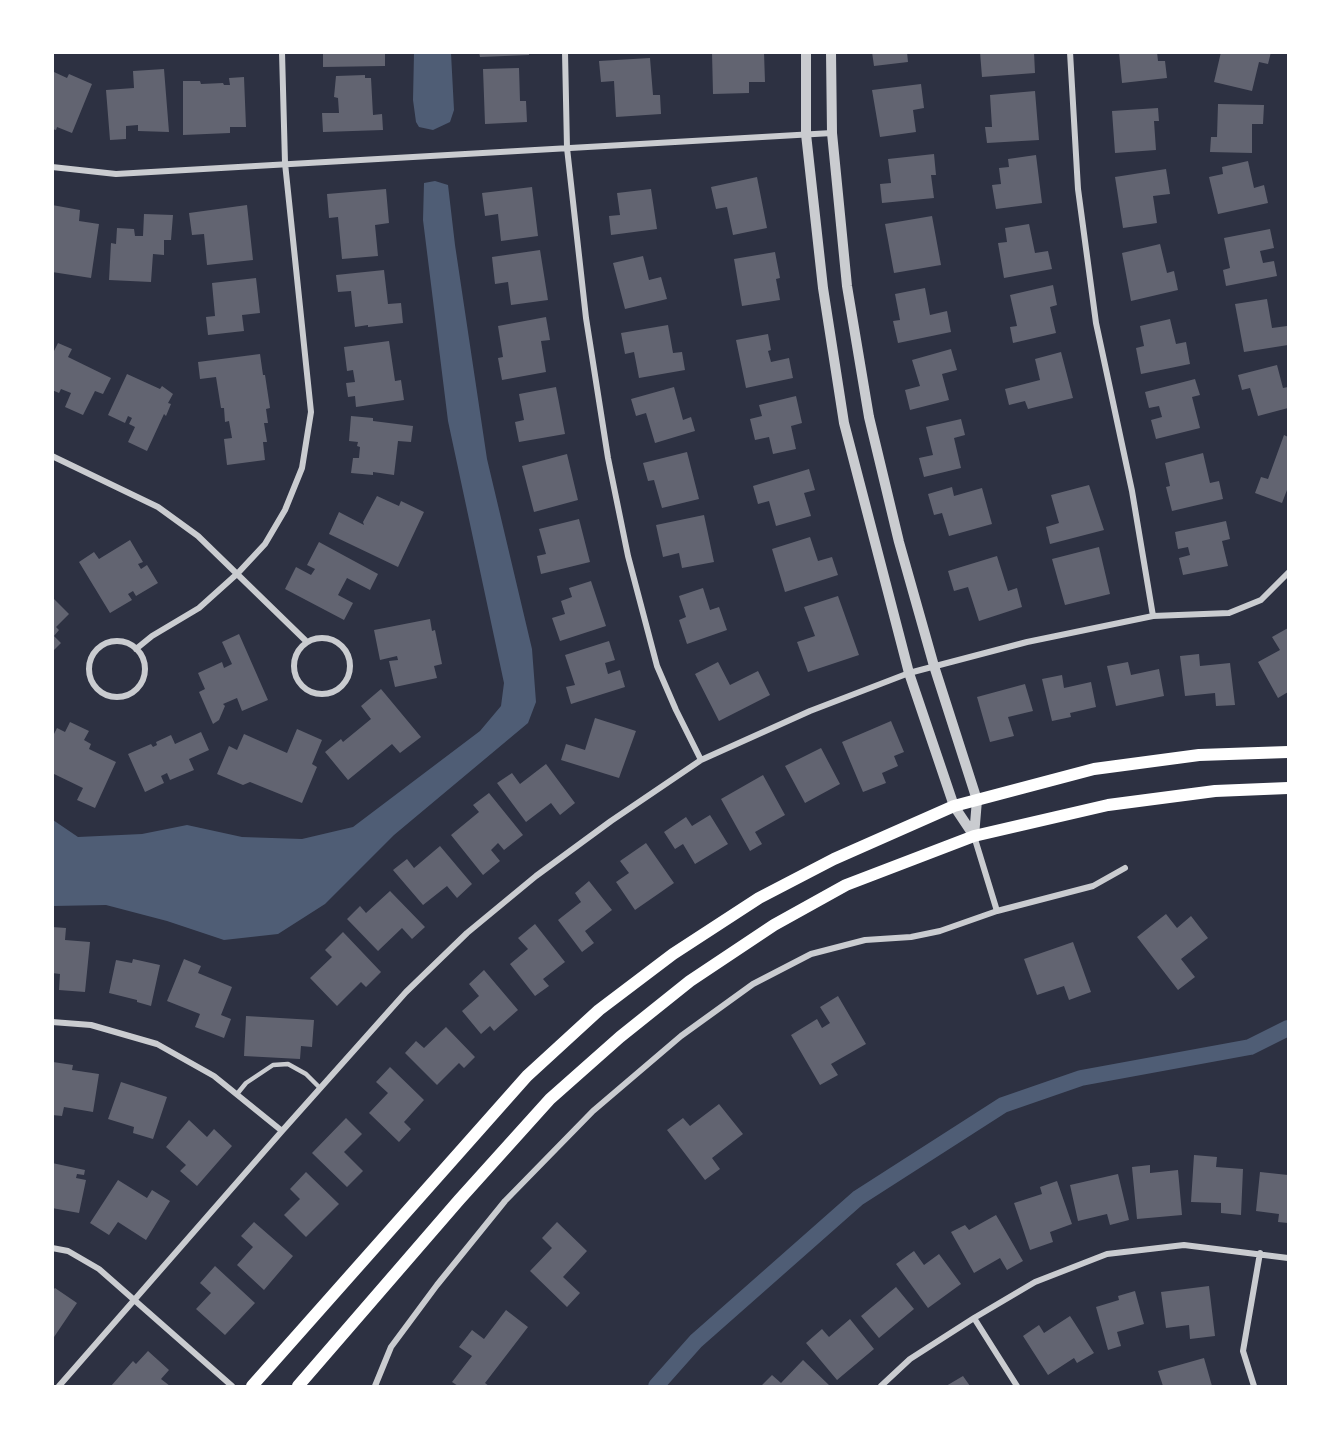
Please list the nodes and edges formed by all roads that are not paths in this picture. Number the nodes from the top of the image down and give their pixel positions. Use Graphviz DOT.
graph roads {
  1 [pos="282,52"];
  2 [pos="565,52"];
  3 [pos="806,52"];
  4 [pos="831,52"];
  5 [pos="1070,52"];
  6 [pos="832,133"];
  7 [pos="806,134"];
  8 [pos="567,148"];
  9 [pos="285,163"];
  10 [pos="52,167"];
  11 [pos="52,456"];
  12 [pos="238,573"];
  13 [pos="1288,573"];
  14 [pos="1153,616"];
  15 [pos="307,642"];
  16 [pos="136,649"];
  17 [pos="934,666"];
  18 [pos="909,673"];
  19 [pos="1288,752"];
  20 [pos="702,760"];
  21 [pos="1288,788"];
  22 [pos="977,800"];
  23 [pos="954,806"];
  24 [pos="974,836"];
  25 [pos="1125,868"];
  26 [pos="997,911"];
  27 [pos="52,1022"];
  28 [pos="320,1088"];
  29 [pos="237,1094"];
  30 [pos="282,1131"];
  31 [pos="52,1248"];
  32 [pos="1260,1253"];
  33 [pos="1288,1258"];
  34 [pos="134,1301"];
  35 [pos="974,1318"];
  36 [pos="59,1386"];
  37 [pos="232,1386"];
  38 [pos="252,1386"];
  39 [pos="298,1386"];
  40 [pos="375,1386"];
  41 [pos="881,1386"];
  42 [pos="1017,1386"];
  43 [pos="1254,1386"];
  1 -- 9 [label="street"];
  2 -- 8 [label="street"];
  3 -- 7 [label="street"];
  4 -- 6 [label="street"];
  5 -- 14 [label="street"];
  6 -- 7 [label="street"];
  6 -- 17 [label="street"];
  7 -- 8 [label="street"];
  7 -- 18 [label="street"];
  8 -- 9 [label="street"];
  8 -- 20 [label="street"];
  9 -- 10 [label="street"];
  9 -- 12 [label="street"];
  11 -- 12 [label="street"];
  12 -- 15 [label="street"];
  12 -- 16 [label="street"];
  13 -- 14 [label="street"];
  14 -- 17 [label="street"];
  15 -- 15 [label="street"];
  16 -- 16 [label="street"];
  17 -- 18 [label="street"];
  17 -- 22 [label="street"];
  18 -- 20 [label="street"];
  18 -- 23 [label="street"];
  19 -- 22 [label="main road"];
  20 -- 28 [label="street"];
  21 -- 24 [label="main road"];
  22 -- 23 [label="main road"];
  22 -- 24 [label="street"];
  23 -- 24 [label="street"];
  23 -- 38 [label="main road"];
  24 -- 26 [label="street"];
  24 -- 39 [label="main road"];
  25 -- 26 [label="street"];
  26 -- 40 [label="street"];
  27 -- 29 [label="street"];
  28 -- 29 [label="lane"];
  28 -- 30 [label="street"];
  29 -- 30 [label="street"];
  30 -- 34 [label="street"];
  31 -- 34 [label="street"];
  32 -- 33 [label="street"];
  32 -- 35 [label="street"];
  32 -- 43 [label="street"];
  34 -- 36 [label="street"];
  34 -- 37 [label="street"];
  35 -- 41 [label="street"];
  35 -- 42 [label="street"];
}
